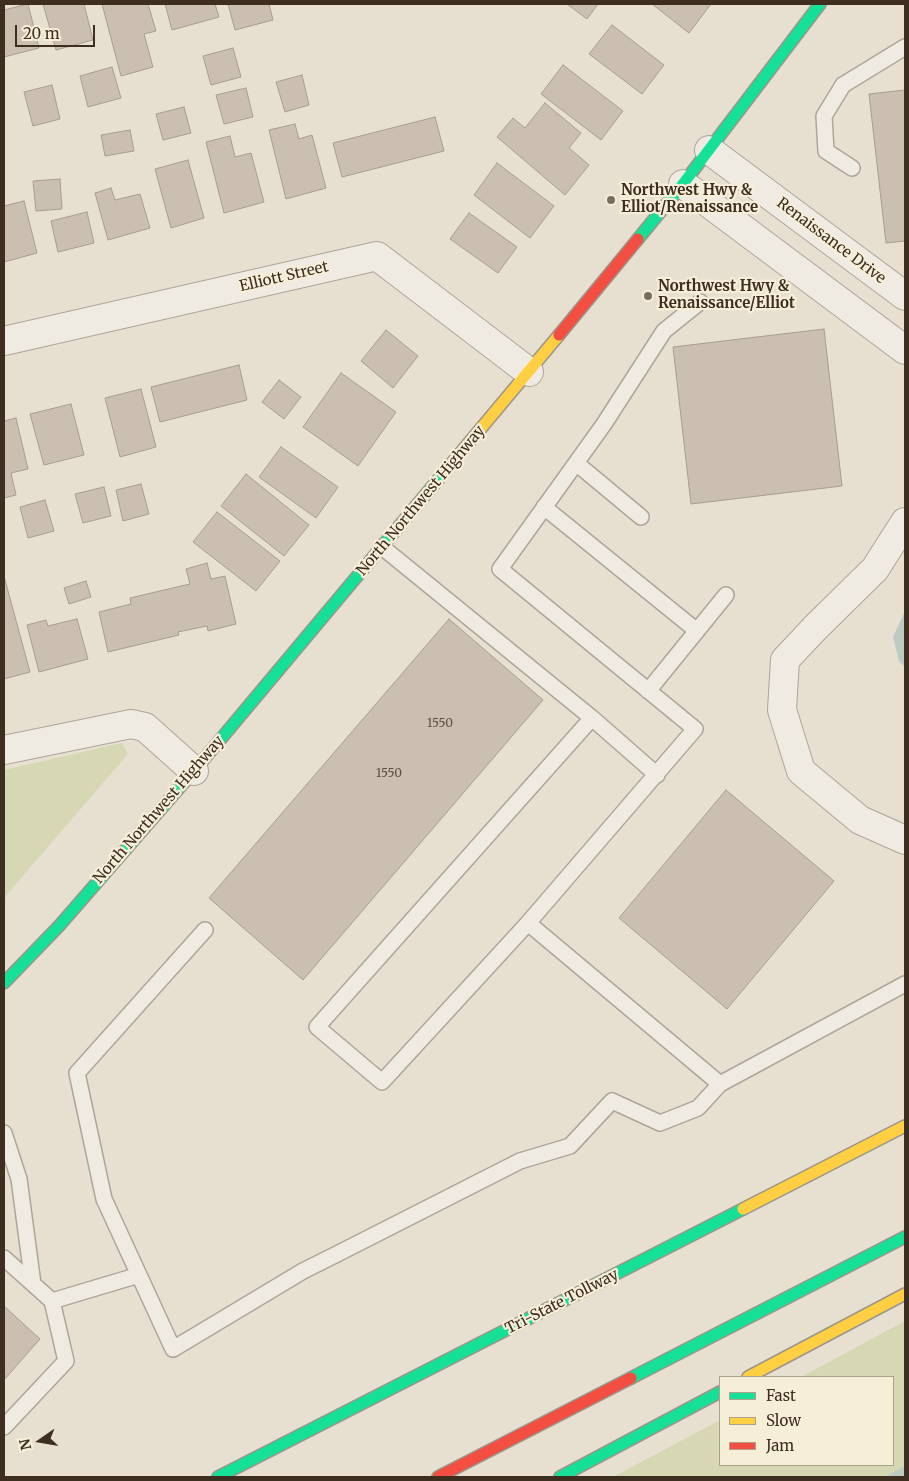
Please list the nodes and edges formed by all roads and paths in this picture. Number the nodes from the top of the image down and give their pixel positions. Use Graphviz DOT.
graph roads {
  1 [pos="820,4"];
  2 [pos="905,47"];
  3 [pos="709,150"];
  4 [pos="852,168"];
  5 [pos="683,184"];
  6 [pos="905,296"];
  7 [pos="700,302"];
  8 [pos="4,341"];
  9 [pos="905,350"];
  10 [pos="529,372"];
  11 [pos="576,464"];
  12 [pos="544,508"];
  13 [pos="641,517"];
  14 [pos="905,522"];
  15 [pos="382,547"];
  16 [pos="726,595"];
  17 [pos="697,631"];
  18 [pos="648,691"];
  19 [pos="592,718"];
  20 [pos="4,750"];
  21 [pos="194,771"];
  22 [pos="657,775"];
  23 [pos="905,840"];
  24 [pos="528,923"];
  25 [pos="205,930"];
  26 [pos="4,983"];
  27 [pos="905,984"];
  28 [pos="720,1084"];
  29 [pos="905,1126"];
  30 [pos="4,1133"];
  31 [pos="905,1238"];
  32 [pos="4,1258"];
  33 [pos="139,1275"];
  34 [pos="33,1284"];
  35 [pos="905,1294"];
  36 [pos="52,1301"];
  37 [pos="750,1376"];
  38 [pos="719,1393"];
  39 [pos="4,1427"];
  40 [pos="218,1477"];
  41 [pos="438,1477"];
  42 [pos="560,1477"];
  1 -- 3 [label="main road, North Northwest Highway"];
  2 -- 4 [label="lane"];
  3 -- 5 [label="main road, North Northwest Highway"];
  3 -- 6 [label="street, Renaissance Drive"];
  5 -- 9 [label="street"];
  5 -- 10 [label="main road, North Northwest Highway"];
  7 -- 11 [label="lane"];
  8 -- 10 [label="street, Elliott Street"];
  10 -- 15 [label="main road, North Northwest Highway"];
  11 -- 12 [label="lane"];
  11 -- 13 [label="lane"];
  12 -- 17 [label="lane"];
  12 -- 18 [label="lane"];
  14 -- 23 [label="street"];
  15 -- 19 [label="lane"];
  15 -- 21 [label="main road, North Northwest Highway"];
  16 -- 17 [label="lane"];
  17 -- 18 [label="lane"];
  18 -- 22 [label="lane"];
  19 -- 22 [label="lane"];
  19 -- 24 [label="lane"];
  20 -- 21 [label="street"];
  21 -- 26 [label="main road, North Northwest Highway"];
  22 -- 24 [label="lane"];
  24 -- 28 [label="lane"];
  25 -- 33 [label="lane"];
  27 -- 28 [label="lane"];
  28 -- 33 [label="lane"];
  29 -- 40 [label="main road, Tri-State Tollway"];
  30 -- 34 [label="lane"];
  31 -- 41 [label="main road"];
  32 -- 34 [label="lane"];
  33 -- 36 [label="lane"];
  34 -- 36 [label="lane"];
  35 -- 37 [label="main road"];
  36 -- 39 [label="lane"];
  38 -- 42 [label="main road"];
}
